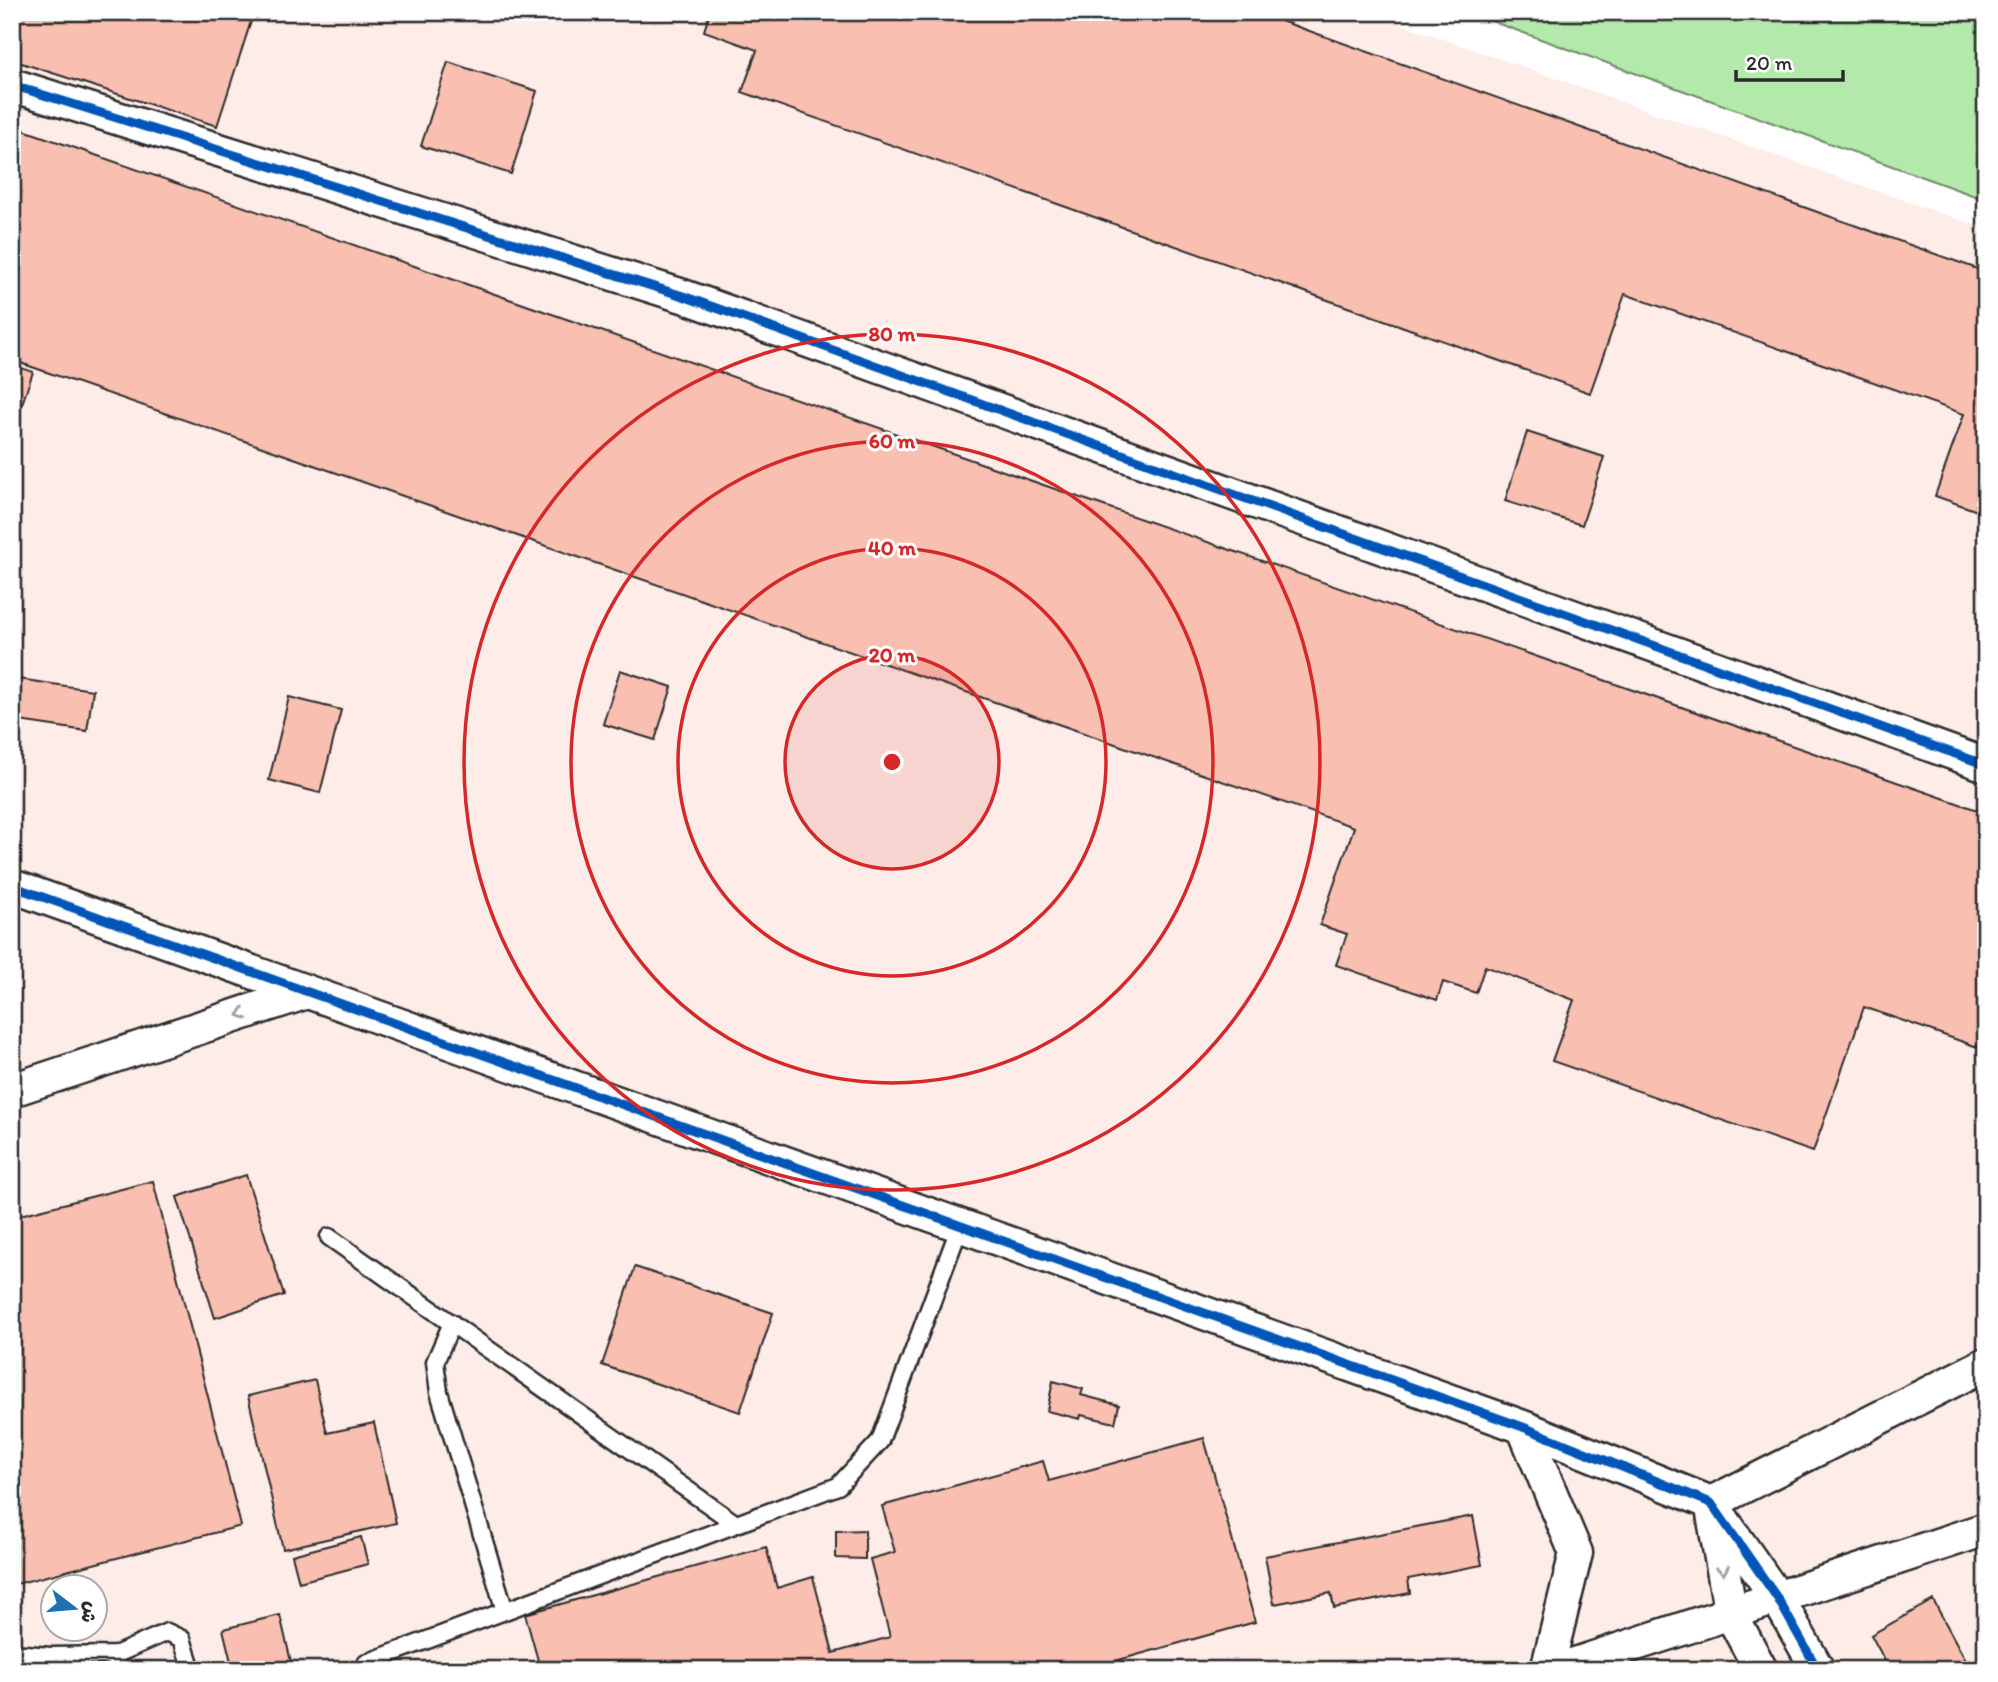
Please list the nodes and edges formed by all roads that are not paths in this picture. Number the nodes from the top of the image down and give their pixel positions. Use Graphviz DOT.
graph roads {
  1 [pos="12,85"];
  2 [pos="1986,765"];
  3 [pos="12,886"];
  4 [pos="307,992"];
  5 [pos="12,1090"];
  6 [pos="960,1226"];
  7 [pos="329,1237"];
  8 [pos="452,1323"];
  9 [pos="1986,1364"];
  10 [pos="1523,1427"];
  11 [pos="1711,1503"];
  12 [pos="736,1524"];
  13 [pos="1986,1529"];
  14 [pos="1778,1599"];
  15 [pos="505,1611"];
  16 [pos="1731,1614"];
  17 [pos="12,1653"];
  18 [pos="116,1662"];
  19 [pos="366,1663"];
  20 [pos="192,1670"];
  21 [pos="1547,1670"];
  22 [pos="1556,1670"];
  23 [pos="1761,1670"];
  24 [pos="1818,1670"];
  1 -- 2 [label="street"];
  3 -- 4 [label="street"];
  4 -- 5 [label="street, one-way"];
  4 -- 6 [label="street"];
  6 -- 10 [label="street"];
  6 -- 12 [label="lane"];
  7 -- 8 [label="lane"];
  8 -- 12 [label="lane"];
  8 -- 15 [label="lane"];
  9 -- 11 [label="street"];
  10 -- 11 [label="street"];
  10 -- 21 [label="street"];
  11 -- 14 [label="street"];
  11 -- 16 [label="street, one-way"];
  12 -- 15 [label="lane"];
  13 -- 14 [label="street"];
  14 -- 16 [label="street"];
  14 -- 24 [label="street"];
  15 -- 19 [label="lane"];
  16 -- 22 [label="street"];
  16 -- 23 [label="street"];
  17 -- 18 [label="lane"];
  18 -- 20 [label="lane"];
}
